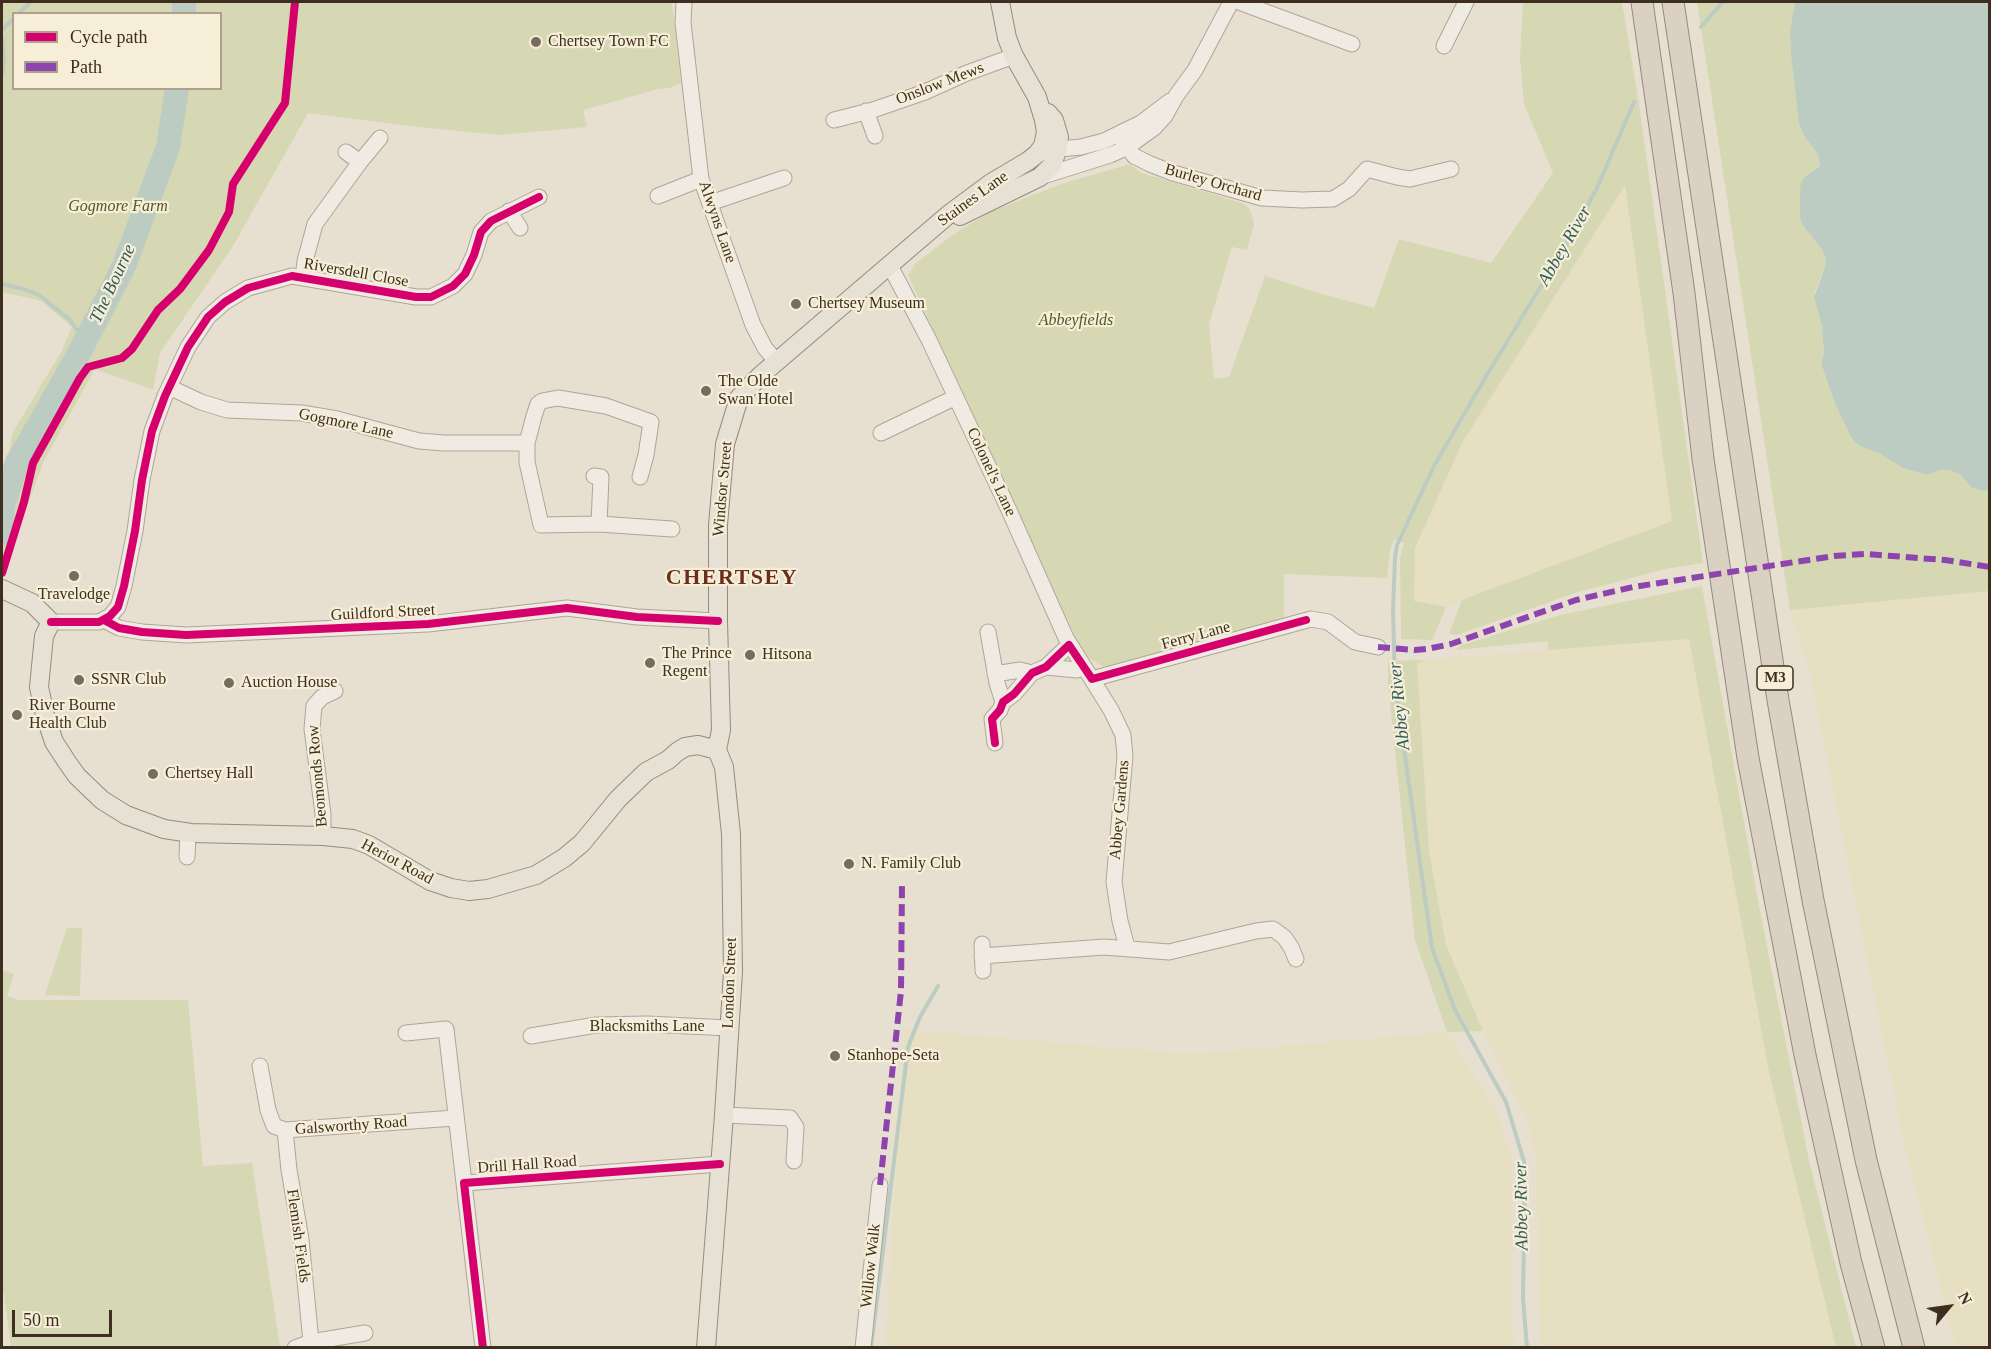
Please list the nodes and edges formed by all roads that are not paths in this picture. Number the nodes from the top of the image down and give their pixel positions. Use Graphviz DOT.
graph roads {
  1 [pos="684,2"];
  2 [pos="1000,2"];
  3 [pos="1231,2"];
  4 [pos="1239,2"];
  5 [pos="1466,2"];
  6 [pos="1642,2"];
  7 [pos="1673,2"];
  8 [pos="1352,44"];
  9 [pos="1444,46"];
  10 [pos="1014,56"];
  11 [pos="1037,97"];
  12 [pos="866,111"];
  13 [pos="834,120"];
  14 [pos="875,136"];
  15 [pos="380,138"];
  16 [pos="1122,142"];
  17 [pos="1058,148"];
  18 [pos="346,152"];
  19 [pos="1036,154"];
  20 [pos="360,162"];
  21 [pos="1451,169"];
  22 [pos="1040,177"];
  23 [pos="784,178"];
  24 [pos="701,179"];
  25 [pos="658,196"];
  26 [pos="539,197"];
  27 [pos="710,203"];
  28 [pos="509,211"];
  29 [pos="520,228"];
  30 [pos="931,230"];
  31 [pos="889,264"];
  32 [pos="303,278"];
  33 [pos="776,361"];
  34 [pos="169,387"];
  35 [pos="956,398"];
  36 [pos="881,433"];
  37 [pos="527,443"];
  38 [pos="594,476"];
  39 [pos="640,477"];
  40 [pos="598,524"];
  41 [pos="672,529"];
  42 [pos="5,591"];
  43 [pos="104,620"];
  44 [pos="718,621"];
  45 [pos="51,622"];
  46 [pos="988,632"];
  47 [pos="1069,645"];
  48 [pos="1378,648"];
  49 [pos="1039,670"];
  50 [pos="995,674"];
  51 [pos="1089,674"];
  52 [pos="335,691"];
  53 [pos="1003,702"];
  54 [pos="995,743"];
  55 [pos="717,750"];
  56 [pos="188,833"];
  57 [pos="323,836"];
  58 [pos="186,857"];
  59 [pos="1127,947"];
  60 [pos="982,957"];
  61 [pos="1295,959"];
  62 [pos="729,1028"];
  63 [pos="406,1033"];
  64 [pos="531,1036"];
  65 [pos="260,1066"];
  66 [pos="724,1115"];
  67 [pos="455,1118"];
  68 [pos="285,1130"];
  69 [pos="794,1161"];
  70 [pos="720,1164"];
  71 [pos="464,1183"];
  72 [pos="880,1185"];
  73 [pos="365,1333"];
  74 [pos="311,1342"];
  75 [pos="295,1347"];
  76 [pos="483,1347"];
  77 [pos="706,1347"];
  78 [pos="862,1347"];
  79 [pos="1874,1347"];
  80 [pos="1914,1347"];
  1 -- 24 [label="street, Alwyns Lane"];
  2 -- 10 [label="main road"];
  3 -- 16 [label="street, Staines Lane"];
  4 -- 8 [label="street"];
  5 -- 9 [label="street"];
  6 -- 79 [label="highway, M3"];
  7 -- 80 [label="highway, M3"];
  10 -- 11 [label="main road"];
  10 -- 12 [label="street, Onslow Mews"];
  11 -- 17 [label="main road"];
  11 -- 19 [label="main road"];
  12 -- 13 [label="street, Onslow Mews"];
  12 -- 14 [label="street"];
  15 -- 20 [label="street, Riversdell Close"];
  16 -- 17 [label="street, Staines Lane"];
  16 -- 21 [label="street, Burley Orchard"];
  16 -- 22 [label="street, Staines Lane"];
  17 -- 19 [label="street, Staines Lane"];
  17 -- 22 [label="main road"];
  18 -- 20 [label="street"];
  19 -- 30 [label="main road, Staines Lane"];
  20 -- 32 [label="street, Riversdell Close"];
  22 -- 30 [label="main road, Staines Lane"];
  23 -- 27 [label="street"];
  24 -- 25 [label="street"];
  24 -- 27 [label="street, Alwyns Lane"];
  26 -- 28 [label="street, Riversdell Close"];
  27 -- 33 [label="street, Alwyns Lane"];
  28 -- 29 [label="street"];
  28 -- 32 [label="street, Riversdell Close"];
  30 -- 31 [label="main road, Windsor Street"];
  31 -- 33 [label="main road, Windsor Street"];
  31 -- 35 [label="street, Colonel's Lane"];
  32 -- 34 [label="street, Riversdell Close"];
  33 -- 44 [label="main road, Windsor Street"];
  34 -- 37 [label="street, Gogmore Lane"];
  34 -- 43 [label="street, Riversdell Close"];
  35 -- 36 [label="street"];
  35 -- 47 [label="street, Colonel's Lane"];
  37 -- 39 [label="street"];
  37 -- 40 [label="street"];
  38 -- 40 [label="street"];
  40 -- 41 [label="street"];
  42 -- 45 [label="main road"];
  43 -- 44 [label="street, Guildford Street"];
  43 -- 45 [label="street, Guildford Street"];
  44 -- 55 [label="main road, London Street"];
  45 -- 56 [label="main road, Heriot Road"];
  46 -- 50 [label="street"];
  47 -- 49 [label="street"];
  47 -- 51 [label="street, Colonel's Lane"];
  48 -- 51 [label="street, Ferry Lane"];
  49 -- 50 [label="street, Ferry Lane"];
  49 -- 51 [label="street, Ferry Lane"];
  49 -- 53 [label="street"];
  50 -- 53 [label="street"];
  51 -- 59 [label="street, Abbey Gardens"];
  52 -- 57 [label="street, Beomonds Row"];
  53 -- 54 [label="street"];
  55 -- 57 [label="main road, Heriot Road"];
  55 -- 62 [label="main road, London Street"];
  56 -- 57 [label="main road, Heriot Road"];
  56 -- 58 [label="street"];
  59 -- 60 [label="street"];
  59 -- 61 [label="street"];
  62 -- 64 [label="street, Blacksmiths Lane"];
  62 -- 66 [label="main road, London Street"];
  63 -- 67 [label="street"];
  65 -- 68 [label="street, Galsworthy Road"];
  66 -- 69 [label="street"];
  66 -- 70 [label="main road, London Street"];
  67 -- 68 [label="street, Galsworthy Road"];
  67 -- 71 [label="street"];
  68 -- 74 [label="street, Flemish Fields"];
  70 -- 71 [label="street, Drill Hall Road"];
  70 -- 77 [label="main road, London Street"];
  71 -- 76 [label="street, Drill Hall Road"];
  72 -- 78 [label="street, Willow Walk"];
  73 -- 74 [label="street"];
  74 -- 75 [label="street"];
}
